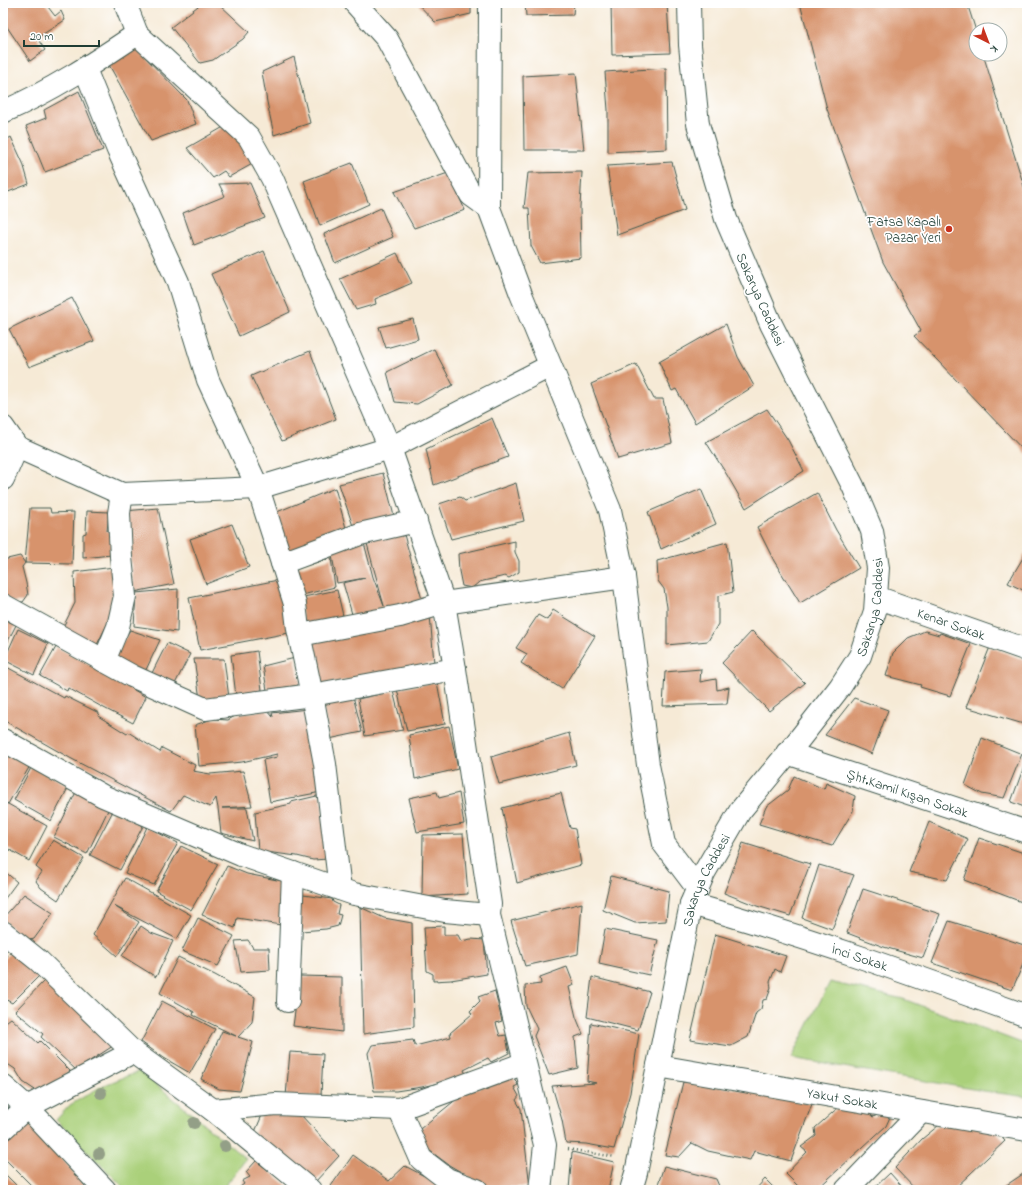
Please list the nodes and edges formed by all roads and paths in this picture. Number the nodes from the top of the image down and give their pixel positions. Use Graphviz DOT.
graph roads {
  1 [pos="125,3"];
  2 [pos="355,3"];
  3 [pos="490,3"];
  4 [pos="689,3"];
  5 [pos="137,34"];
  6 [pos="85,69"];
  7 [pos="3,112"];
  8 [pos="489,208"];
  9 [pos="550,366"];
  10 [pos="3,427"];
  11 [pos="17,447"];
  12 [pos="390,448"];
  13 [pos="3,479"];
  14 [pos="258,488"];
  15 [pos="122,494"];
  16 [pos="416,521"];
  17 [pos="282,562"];
  18 [pos="624,577"];
  19 [pos="876,597"];
  20 [pos="444,603"];
  21 [pos="3,605"];
  22 [pos="300,635"];
  23 [pos="1027,650"];
  24 [pos="104,661"];
  25 [pos="455,669"];
  26 [pos="312,695"];
  27 [pos="3,740"];
  28 [pos="787,753"];
  29 [pos="1027,832"];
  30 [pos="293,873"];
  31 [pos="340,889"];
  32 [pos="695,897"];
  33 [pos="489,916"];
  34 [pos="3,932"];
  35 [pos="288,1001"];
  36 [pos="1027,1016"];
  37 [pos="133,1052"];
  38 [pos="526,1063"];
  39 [pos="658,1066"];
  40 [pos="3,1086"];
  41 [pos="27,1107"];
  42 [pos="399,1109"];
  43 [pos="213,1110"];
  44 [pos="921,1112"];
  45 [pos="3,1129"];
  46 [pos="1027,1130"];
  47 [pos="545,1145"];
  48 [pos="639,1161"];
  49 [pos="105,1190"];
  50 [pos="310,1190"];
  51 [pos="477,1190"];
  52 [pos="540,1190"];
  53 [pos="631,1190"];
  54 [pos="846,1190"];
  1 -- 5 [label="street"];
  2 -- 8 [label="street"];
  3 -- 8 [label="street"];
  4 -- 19 [label="street, Sakarya Caddesi"];
  5 -- 6 [label="street"];
  5 -- 12 [label="street"];
  6 -- 7 [label="street"];
  6 -- 14 [label="street"];
  8 -- 9 [label="street"];
  9 -- 12 [label="street"];
  9 -- 18 [label="street"];
  10 -- 11 [label="street"];
  11 -- 13 [label="street"];
  11 -- 15 [label="street"];
  12 -- 14 [label="street"];
  12 -- 16 [label="street"];
  14 -- 15 [label="street"];
  14 -- 17 [label="street"];
  15 -- 24 [label="street"];
  16 -- 17 [label="street"];
  16 -- 20 [label="street"];
  17 -- 22 [label="street"];
  18 -- 20 [label="street"];
  18 -- 32 [label="street"];
  19 -- 23 [label="street, Kenar Sokak"];
  19 -- 28 [label="street, Sakarya Caddesi"];
  20 -- 22 [label="street"];
  20 -- 25 [label="street"];
  21 -- 24 [label="street"];
  22 -- 26 [label="street"];
  24 -- 26 [label="street"];
  25 -- 26 [label="street"];
  25 -- 33 [label="street"];
  26 -- 31 [label="street"];
  27 -- 30 [label="street"];
  28 -- 29 [label="street, Şht.Kamil Kışan Sokak"];
  28 -- 32 [label="street, Sakarya Caddesi"];
  30 -- 31 [label="street"];
  30 -- 35 [label="street"];
  31 -- 33 [label="street"];
  32 -- 36 [label="street, İnci Sokak"];
  32 -- 39 [label="street, Sakarya Caddesi"];
  33 -- 38 [label="street"];
  34 -- 37 [label="street"];
  37 -- 41 [label="street"];
  37 -- 43 [label="street"];
  38 -- 42 [label="street"];
  38 -- 47 [label="street"];
  39 -- 44 [label="street, Yakut Sokak"];
  39 -- 48 [label="street, Sakarya Caddesi"];
  40 -- 41 [label="street"];
  41 -- 45 [label="street"];
  41 -- 49 [label="street"];
  42 -- 43 [label="street"];
  42 -- 51 [label="street"];
  43 -- 50 [label="street"];
  44 -- 46 [label="street, Yakut Sokak"];
  44 -- 54 [label="street"];
  47 -- 48 [label="path"];
  47 -- 52 [label="street"];
  48 -- 53 [label="street, Sakarya Caddesi"];
}
